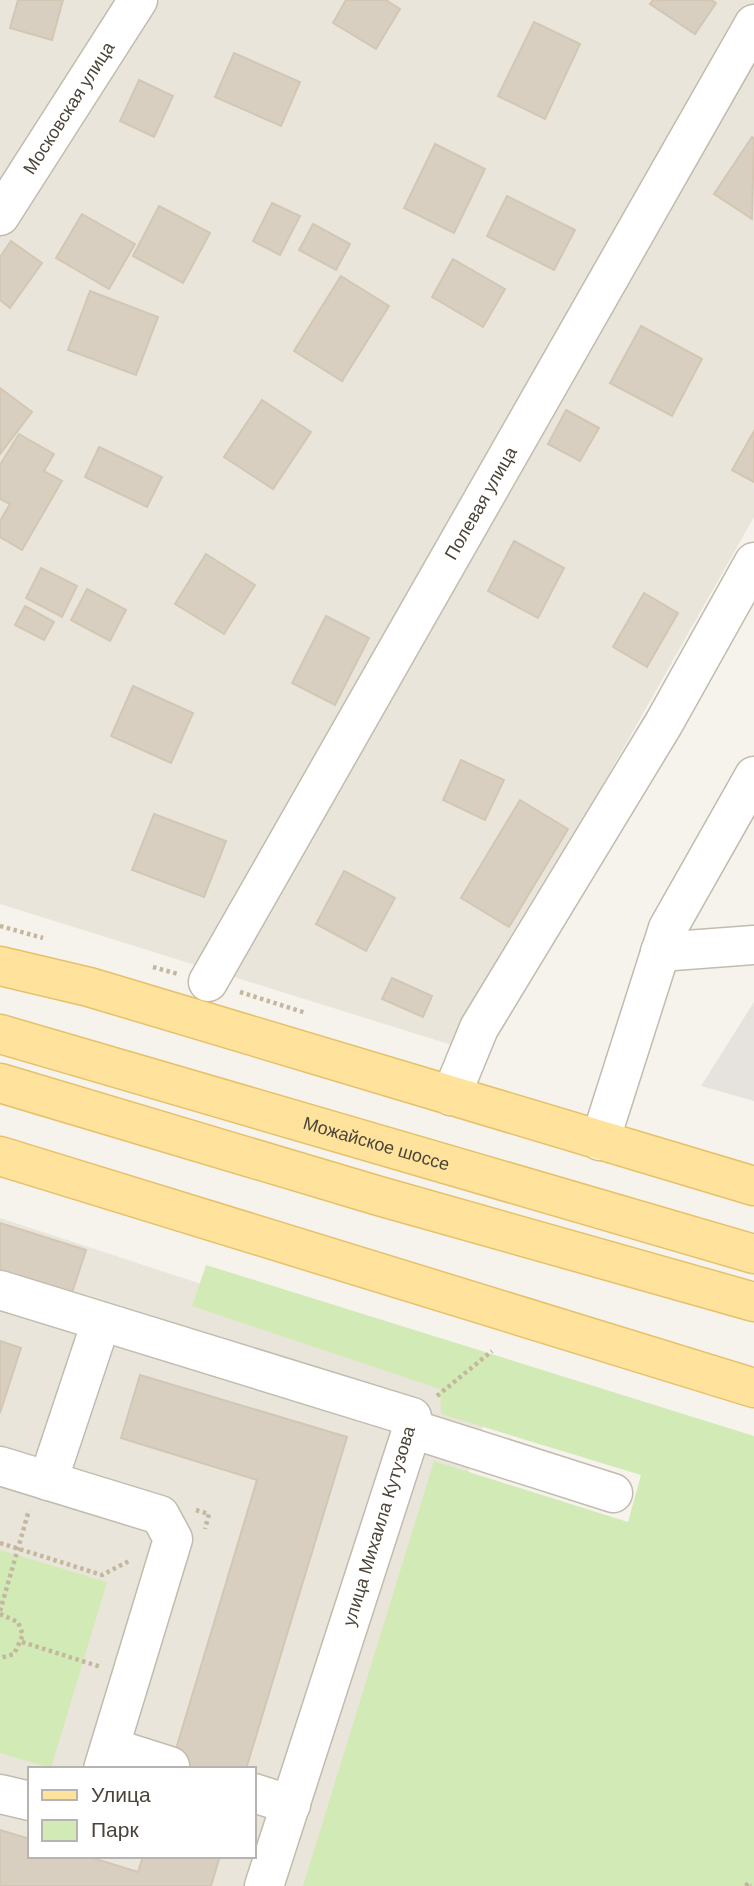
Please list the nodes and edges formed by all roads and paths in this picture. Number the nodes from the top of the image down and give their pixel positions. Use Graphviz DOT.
graph roads {
  1 [pos="138,0"];
  2 [pos="754,24"];
  3 [pos="0,216"];
  4 [pos="754,562"];
  5 [pos="754,776"];
  6 [pos="754,945"];
  7 [pos="660,952"];
  8 [pos="0,966"];
  9 [pos="208,982"];
  10 [pos="0,1034"];
  11 [pos="0,1083"];
  12 [pos="451,1096"];
  13 [pos="600,1141"];
  14 [pos="0,1156"];
  15 [pos="754,1186"];
  16 [pos="754,1254"];
  17 [pos="0,1290"];
  18 [pos="754,1302"];
  19 [pos="101,1322"];
  20 [pos="492,1351"];
  21 [pos="754,1388"];
  22 [pos="412,1423"];
  23 [pos="0,1466"];
  24 [pos="48,1481"];
  25 [pos="612,1493"];
  26 [pos="209,1514"];
  27 [pos="173,1539"];
  28 [pos="0,1543"];
  29 [pos="18,1548"];
  30 [pos="0,1613"];
  31 [pos="22,1642"];
  32 [pos="0,1658"];
  33 [pos="132,1677"];
  34 [pos="107,1758"];
  35 [pos="170,1766"];
  36 [pos="0,1794"];
  37 [pos="256,1794"];
  38 [pos="28,1801"];
  39 [pos="291,1805"];
  40 [pos="264,1886"];
  41 [pos="746,1886"];
  42 [pos="751,1886"];
  1 -- 3 [label="street, Московская улица"];
  2 -- 9 [label="street, Полевая улица"];
  4 -- 12 [label="street"];
  5 -- 7 [label="street"];
  6 -- 7 [label="street"];
  7 -- 13 [label="street"];
  8 -- 12 [label="main road"];
  10 -- 16 [label="main road, Можайское шоссе"];
  11 -- 18 [label="main road"];
  12 -- 13 [label="main road"];
  13 -- 15 [label="main road"];
  14 -- 21 [label="main road"];
  17 -- 19 [label="street, улица Михаила Кутузова"];
  19 -- 22 [label="street, улица Михаила Кутузова"];
  19 -- 24 [label="street"];
  20 -- 22 [label="path"];
  22 -- 25 [label="street"];
  22 -- 39 [label="street, улица Михаила Кутузова"];
  23 -- 24 [label="street"];
  24 -- 27 [label="street"];
  26 -- 27 [label="path"];
  27 -- 29 [label="path"];
  27 -- 33 [label="street"];
  28 -- 29 [label="path"];
  29 -- 30 [label="path"];
  30 -- 31 [label="path"];
  31 -- 32 [label="path"];
  31 -- 33 [label="path"];
  33 -- 34 [label="street"];
  34 -- 35 [label="street"];
  36 -- 38 [label="street"];
  37 -- 39 [label="street"];
  39 -- 40 [label="street, улица Михаила Кутузова"];
  41 -- 42 [label="path"];
}
